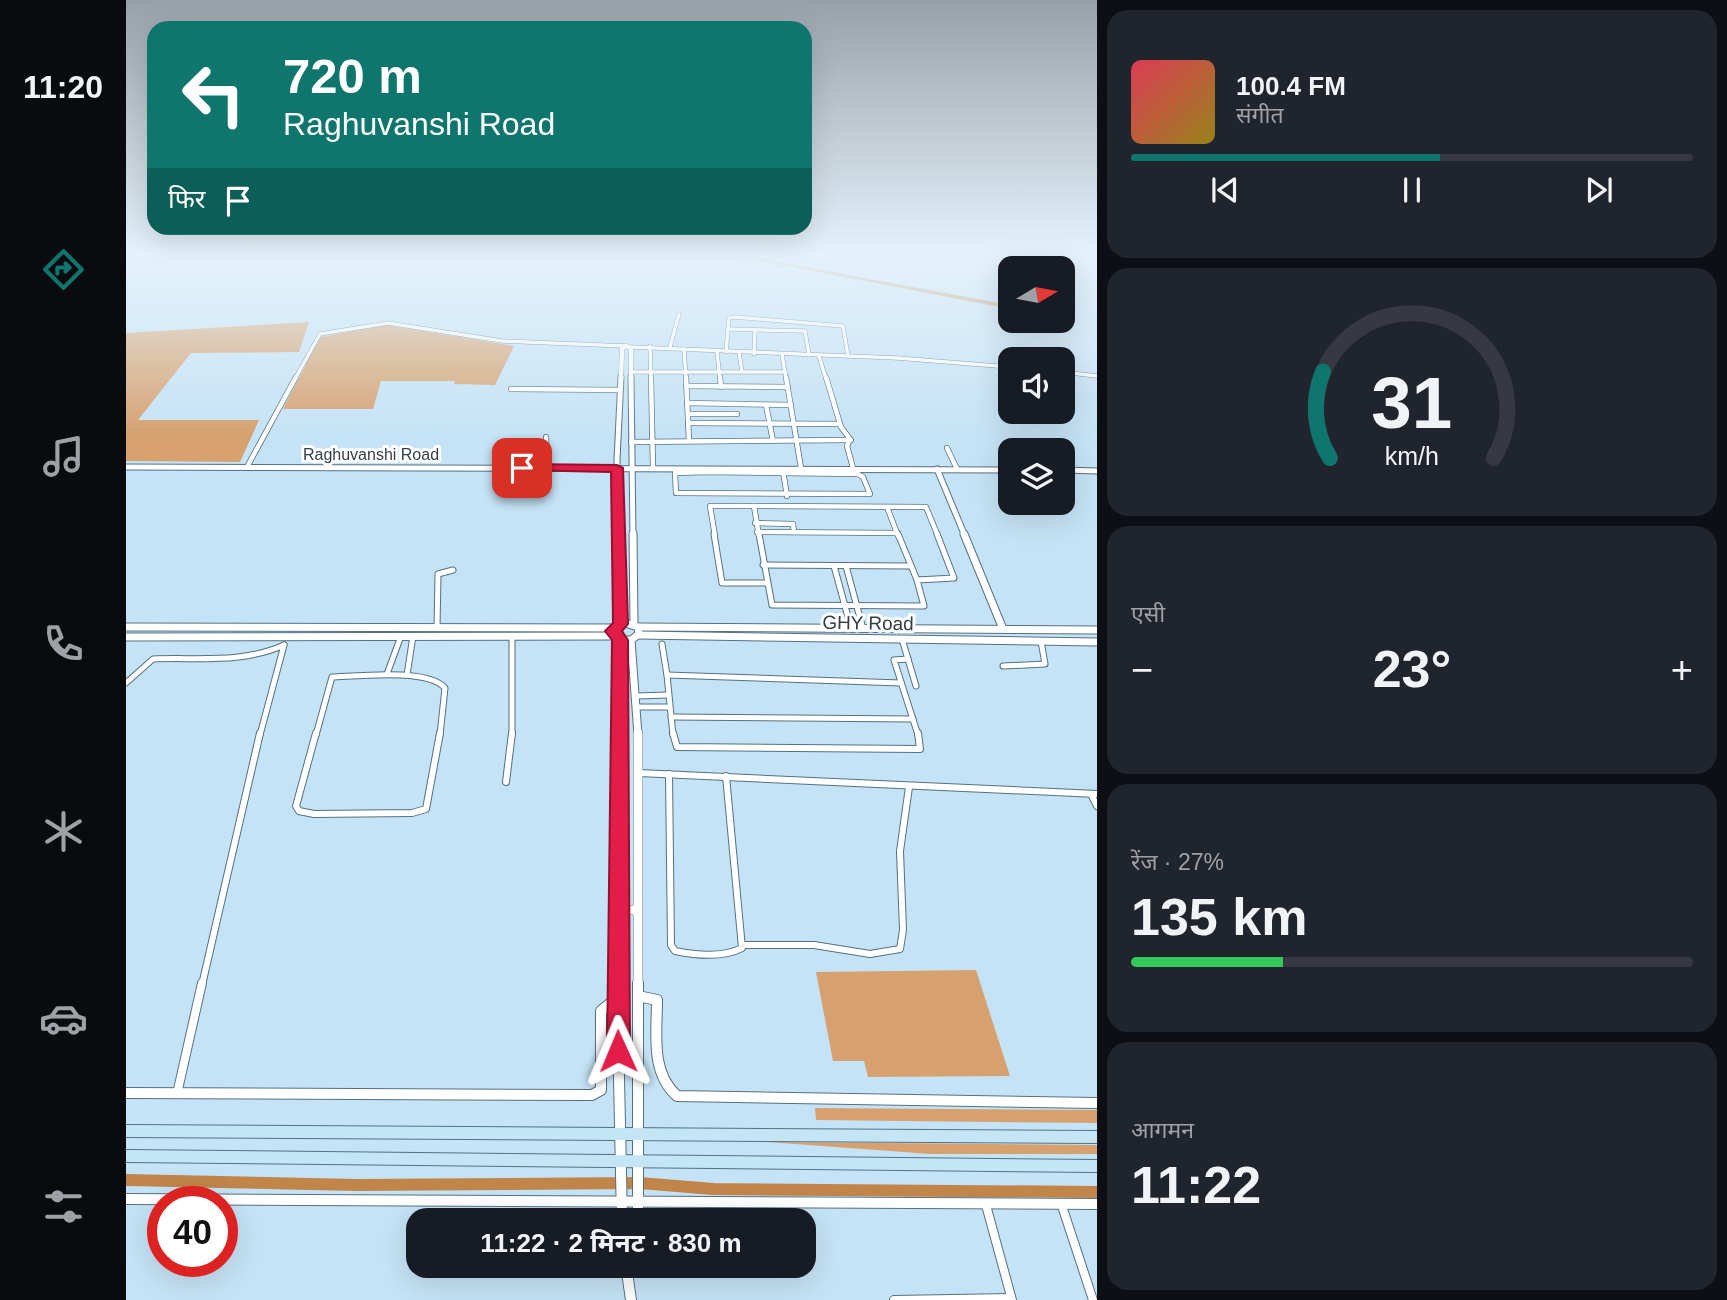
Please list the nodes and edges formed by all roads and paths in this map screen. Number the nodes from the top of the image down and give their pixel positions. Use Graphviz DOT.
graph roads {
  1 [pos="679,314"];
  2 [pos="728,329"];
  3 [pos="755,331"];
  4 [pos="628,346"];
  5 [pos="650,346"];
  6 [pos="670,347"];
  7 [pos="684,349"];
  8 [pos="717,352"];
  9 [pos="726,352"];
  10 [pos="739,353"];
  11 [pos="754,354"];
  12 [pos="782,355"];
  13 [pos="809,355"];
  14 [pos="819,356"];
  15 [pos="848,356"];
  16 [pos="998,366"];
  17 [pos="742,371"];
  18 [pos="630,372"];
  19 [pos="649,372"];
  20 [pos="685,372"];
  21 [pos="719,372"];
  22 [pos="785,372"];
  23 [pos="1075,373"];
  24 [pos="1097,376"];
  25 [pos="686,386"];
  26 [pos="721,387"];
  27 [pos="788,387"];
  28 [pos="511,389"];
  29 [pos="620,390"];
  30 [pos="687,403"];
  31 [pos="736,404"];
  32 [pos="766,405"];
  33 [pos="792,405"];
  34 [pos="688,414"];
  35 [pos="737,414"];
  36 [pos="688,423"];
  37 [pos="738,424"];
  38 [pos="769,424"];
  39 [pos="795,424"];
  40 [pos="840,425"];
  41 [pos="546,437"];
  42 [pos="850,440"];
  43 [pos="651,441"];
  44 [pos="689,441"];
  45 [pos="773,441"];
  46 [pos="796,441"];
  47 [pos="631,442"];
  48 [pos="947,448"];
  49 [pos="126,467"];
  50 [pos="247,467"];
  51 [pos="548,468"];
  52 [pos="617,468"];
  53 [pos="632,468"];
  54 [pos="653,468"];
  55 [pos="801,468"];
  56 [pos="853,468"];
  57 [pos="937,469"];
  58 [pos="957,469"];
  59 [pos="783,470"];
  60 [pos="998,470"];
  61 [pos="1075,470"];
  62 [pos="1097,471"];
  63 [pos="787,496"];
  64 [pos="754,506"];
  65 [pos="887,507"];
  66 [pos="755,523"];
  67 [pos="757,532"];
  68 [pos="794,532"];
  69 [pos="897,533"];
  70 [pos="763,565"];
  71 [pos="834,566"];
  72 [pos="846,566"];
  73 [pos="911,566"];
  74 [pos="453,570"];
  75 [pos="917,580"];
  76 [pos="766,583"];
  77 [pos="846,606"];
  78 [pos="858,606"];
  79 [pos="126,627"];
  80 [pos="295,628"];
  81 [pos="437,628"];
  82 [pos="851,628"];
  83 [pos="863,629"];
  84 [pos="1003,629"];
  85 [pos="1097,630"];
  86 [pos="617,632"];
  87 [pos="635,632"];
  88 [pos="292,636"];
  89 [pos="401,636"];
  90 [pos="413,636"];
  91 [pos="513,636"];
  92 [pos="126,637"];
  93 [pos="902,639"];
  94 [pos="1041,641"];
  95 [pos="1097,642"];
  96 [pos="662,644"];
  97 [pos="284,645"];
  98 [pos="908,659"];
  99 [pos="1003,666"];
  100 [pos="387,674"];
  101 [pos="407,675"];
  102 [pos="667,675"];
  103 [pos="126,682"];
  104 [pos="901,682"];
  105 [pos="916,687"];
  106 [pos="668,695"];
  107 [pos="636,696"];
  108 [pos="668,706"];
  109 [pos="637,707"];
  110 [pos="671,717"];
  111 [pos="913,719"];
  112 [pos="639,773"];
  113 [pos="669,774"];
  114 [pos="726,776"];
  115 [pos="506,782"];
  116 [pos="909,787"];
  117 [pos="1094,794"];
  118 [pos="1097,806"];
  119 [pos="617,910"];
  120 [pos="637,910"];
  121 [pos="742,945"];
  122 [pos="638,996"];
  123 [pos="617,998"];
  124 [pos="126,1093"];
  125 [pos="177,1094"];
  126 [pos="1097,1103"];
  127 [pos="126,1131"];
  128 [pos="620,1132"];
  129 [pos="638,1132"];
  130 [pos="1097,1137"];
  131 [pos="126,1156"];
  132 [pos="638,1159"];
  133 [pos="621,1160"];
  134 [pos="1097,1166"];
  135 [pos="622,1195"];
  136 [pos="638,1195"];
  137 [pos="126,1199"];
  138 [pos="985,1202"];
  139 [pos="1061,1203"];
  140 [pos="1097,1204"];
  141 [pos="622,1208"];
  142 [pos="638,1208"];
  143 [pos="630,1278"];
  144 [pos="1012,1299"];
  145 [pos="1094,1299"];
  146 [pos="631,1300"];
  147 [pos="894,1300"];
  1 -- 6 [label="street"];
  2 -- 3 [label="street"];
  2 -- 9 [label="street"];
  2 -- 15 [label="street"];
  3 -- 11 [label="street"];
  3 -- 13 [label="street"];
  4 -- 5 [label="street"];
  4 -- 18 [label="street"];
  4 -- 29 [label="street"];
  4 -- 50 [label="street"];
  5 -- 6 [label="street"];
  5 -- 19 [label="street"];
  6 -- 7 [label="street"];
  7 -- 8 [label="street"];
  7 -- 20 [label="street"];
  8 -- 9 [label="street"];
  8 -- 21 [label="street"];
  9 -- 10 [label="street"];
  10 -- 11 [label="street"];
  10 -- 17 [label="street"];
  11 -- 12 [label="street"];
  12 -- 13 [label="street"];
  12 -- 22 [label="street"];
  13 -- 14 [label="street"];
  14 -- 15 [label="street"];
  14 -- 40 [label="street"];
  15 -- 16 [label="street"];
  17 -- 21 [label="street"];
  17 -- 22 [label="street"];
  18 -- 19 [label="street"];
  18 -- 47 [label="street"];
  19 -- 20 [label="street"];
  19 -- 43 [label="street"];
  20 -- 21 [label="street"];
  20 -- 25 [label="street"];
  21 -- 26 [label="street"];
  22 -- 27 [label="street"];
  23 -- 24 [label="street"];
  25 -- 26 [label="street"];
  25 -- 30 [label="street"];
  26 -- 27 [label="street"];
  27 -- 33 [label="street"];
  28 -- 29 [label="street"];
  29 -- 52 [label="street"];
  30 -- 31 [label="street"];
  30 -- 34 [label="street"];
  31 -- 32 [label="street"];
  31 -- 35 [label="street"];
  32 -- 33 [label="street"];
  32 -- 38 [label="street"];
  33 -- 39 [label="street"];
  34 -- 35 [label="street"];
  34 -- 36 [label="street"];
  35 -- 37 [label="street"];
  36 -- 37 [label="street"];
  36 -- 44 [label="street"];
  37 -- 38 [label="street"];
  38 -- 39 [label="street"];
  38 -- 45 [label="street"];
  39 -- 40 [label="street"];
  39 -- 46 [label="street"];
  40 -- 42 [label="street"];
  41 -- 51 [label="street"];
  42 -- 46 [label="street"];
  42 -- 56 [label="street"];
  43 -- 44 [label="street"];
  43 -- 47 [label="street"];
  43 -- 54 [label="street"];
  44 -- 45 [label="street"];
  45 -- 46 [label="street"];
  46 -- 55 [label="street"];
  47 -- 53 [label="street"];
  48 -- 58 [label="street"];
  49 -- 50 [label="street, Raghuvanshi Road"];
  50 -- 51 [label="street, Raghuvanshi Road"];
  51 -- 52 [label="street, Raghuvanshi Road"];
  52 -- 53 [label="street, Raghuvanshi Road"];
  52 -- 86 [label="street"];
  53 -- 54 [label="street, Raghuvanshi Road"];
  53 -- 87 [label="street"];
  54 -- 59 [label="street, Raghuvanshi Road"];
  55 -- 56 [label="street, Raghuvanshi Road"];
  55 -- 59 [label="street, Raghuvanshi Road"];
  56 -- 57 [label="street, Raghuvanshi Road"];
  57 -- 58 [label="street, Raghuvanshi Road"];
  57 -- 84 [label="street"];
  58 -- 60 [label="street, Raghuvanshi Road"];
  59 -- 63 [label="street"];
  59 -- 63 [label="street"];
  59 -- 63 [label="street"];
  61 -- 62 [label="street"];
  64 -- 65 [label="street"];
  64 -- 66 [label="street"];
  64 -- 76 [label="street"];
  65 -- 69 [label="street"];
  65 -- 75 [label="street"];
  66 -- 67 [label="street"];
  66 -- 68 [label="street"];
  67 -- 68 [label="street"];
  67 -- 70 [label="street"];
  68 -- 69 [label="street"];
  69 -- 73 [label="street"];
  70 -- 71 [label="street"];
  70 -- 76 [label="street"];
  71 -- 72 [label="street"];
  71 -- 77 [label="street"];
  72 -- 73 [label="street"];
  72 -- 78 [label="street"];
  73 -- 75 [label="street"];
  74 -- 81 [label="street"];
  75 -- 78 [label="street"];
  76 -- 77 [label="street"];
  77 -- 78 [label="street"];
  77 -- 82 [label="street"];
  78 -- 83 [label="street"];
  79 -- 80 [label="street"];
  80 -- 81 [label="street"];
  80 -- 88 [label="street"];
  81 -- 86 [label="street"];
  82 -- 83 [label="street, GHY Road"];
  82 -- 87 [label="street, GHY Road"];
  83 -- 84 [label="street, GHY Road"];
  84 -- 85 [label="street, GHY Road"];
  86 -- 87 [label="street"];
  86 -- 87 [label="street"];
  86 -- 91 [label="street"];
  86 -- 119 [label="street"];
  87 -- 93 [label="street, GHY Road"];
  87 -- 107 [label="street"];
  88 -- 89 [label="street"];
  88 -- 92 [label="street"];
  88 -- 97 [label="street"];
  89 -- 90 [label="street"];
  89 -- 100 [label="street"];
  90 -- 91 [label="street"];
  90 -- 101 [label="street"];
  91 -- 115 [label="street"];
  93 -- 94 [label="street, GHY Road"];
  93 -- 98 [label="street"];
  94 -- 95 [label="street, GHY Road"];
  94 -- 99 [label="street"];
  96 -- 102 [label="street"];
  97 -- 103 [label="street"];
  97 -- 125 [label="street"];
  98 -- 104 [label="street"];
  98 -- 105 [label="street"];
  100 -- 101 [label="street"];
  100 -- 101 [label="street"];
  102 -- 104 [label="street"];
  102 -- 106 [label="street"];
  104 -- 111 [label="street"];
  106 -- 107 [label="street"];
  106 -- 108 [label="street"];
  107 -- 109 [label="street"];
  108 -- 109 [label="street"];
  108 -- 110 [label="street"];
  109 -- 112 [label="street"];
  110 -- 111 [label="street"];
  110 -- 111 [label="street"];
  112 -- 113 [label="street"];
  112 -- 120 [label="street"];
  113 -- 114 [label="street"];
  113 -- 121 [label="street"];
  114 -- 116 [label="street"];
  114 -- 121 [label="street"];
  116 -- 117 [label="street"];
  116 -- 121 [label="street"];
  117 -- 118 [label="street"];
  119 -- 120 [label="street"];
  119 -- 123 [label="street"];
  120 -- 122 [label="street"];
  122 -- 126 [label="street"];
  122 -- 129 [label="street"];
  123 -- 125 [label="street"];
  123 -- 128 [label="street"];
  124 -- 125 [label="street"];
  127 -- 128 [label="main road"];
  128 -- 129 [label="main road"];
  128 -- 133 [label="street"];
  129 -- 130 [label="main road"];
  129 -- 132 [label="street"];
  131 -- 133 [label="main road"];
  132 -- 133 [label="main road"];
  132 -- 134 [label="main road"];
  132 -- 136 [label="street"];
  133 -- 135 [label="street"];
  135 -- 136 [label="street"];
  135 -- 137 [label="street"];
  135 -- 141 [label="street"];
  136 -- 138 [label="street"];
  136 -- 142 [label="street"];
  138 -- 139 [label="street"];
  138 -- 144 [label="street"];
  139 -- 140 [label="street"];
  139 -- 145 [label="street"];
  143 -- 146 [label="street"];
  144 -- 147 [label="street"];
}
